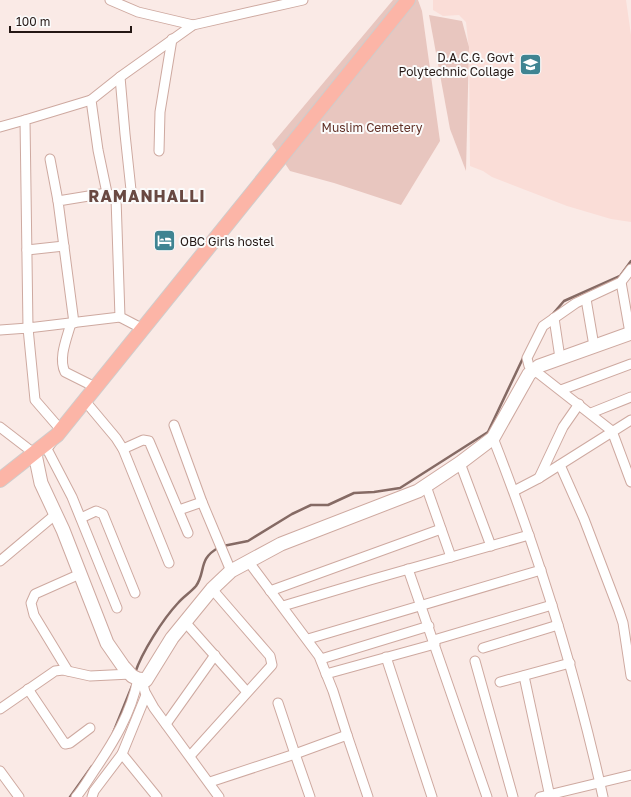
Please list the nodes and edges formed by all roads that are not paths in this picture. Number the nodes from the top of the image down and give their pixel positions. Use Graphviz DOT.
graph roads {
  1 [pos="110,0"];
  2 [pos="303,0"];
  3 [pos="408,0"];
  4 [pos="193,25"];
  5 [pos="172,39"];
  6 [pos="120,77"];
  7 [pos="91,100"];
  8 [pos="25,120"];
  9 [pos="0,127"];
  10 [pos="159,151"];
  11 [pos="50,159"];
  12 [pos="107,193"];
  13 [pos="116,198"];
  14 [pos="58,201"];
  15 [pos="64,246"];
  16 [pos="27,250"];
  17 [pos="631,269"];
  18 [pos="621,282"];
  19 [pos="586,299"];
  20 [pos="120,317"];
  21 [pos="554,318"];
  22 [pos="72,323"];
  23 [pos="28,328"];
  24 [pos="143,329"];
  25 [pos="0,330"];
  26 [pos="631,333"];
  27 [pos="594,346"];
  28 [pos="560,358"];
  29 [pos="631,364"];
  30 [pos="534,370"];
  31 [pos="94,388"];
  32 [pos="561,390"];
  33 [pos="631,397"];
  34 [pos="579,404"];
  35 [pos="591,413"];
  36 [pos="631,420"];
  37 [pos="174,425"];
  38 [pos="0,427"];
  39 [pos="612,431"];
  40 [pos="59,433"];
  41 [pos="493,438"];
  42 [pos="123,449"];
  43 [pos="35,454"];
  44 [pos="460,463"];
  45 [pos="560,465"];
  46 [pos="539,478"];
  47 [pos="0,480"];
  48 [pos="631,482"];
  49 [pos="426,486"];
  50 [pos="514,491"];
  51 [pos="202,502"];
  52 [pos="179,510"];
  53 [pos="56,514"];
  54 [pos="81,518"];
  55 [pos="441,529"];
  56 [pos="188,534"];
  57 [pos="529,535"];
  58 [pos="491,546"];
  59 [pos="451,557"];
  60 [pos="0,561"];
  61 [pos="248,561"];
  62 [pos="168,563"];
  63 [pos="408,569"];
  64 [pos="541,570"];
  65 [pos="231,571"];
  66 [pos="80,574"];
  67 [pos="212,589"];
  68 [pos="270,591"];
  69 [pos="135,593"];
  70 [pos="421,605"];
  71 [pos="552,605"];
  72 [pos="283,606"];
  73 [pos="117,608"];
  74 [pos="186,622"];
  75 [pos="558,625"];
  76 [pos="429,626"];
  77 [pos="308,639"];
  78 [pos="434,642"];
  79 [pos="483,648"];
  80 [pos="215,655"];
  81 [pos="386,658"];
  82 [pos="321,659"];
  83 [pos="475,662"];
  84 [pos="570,663"];
  85 [pos="68,671"];
  86 [pos="326,674"];
  87 [pos="524,676"];
  88 [pos="631,676"];
  89 [pos="136,678"];
  90 [pos="500,682"];
  91 [pos="28,689"];
  92 [pos="247,692"];
  93 [pos="146,695"];
  94 [pos="278,704"];
  95 [pos="0,709"];
  96 [pos="166,724"];
  97 [pos="90,728"];
  98 [pos="347,735"];
  99 [pos="122,754"];
  100 [pos="295,754"];
  101 [pos="190,756"];
  102 [pos="0,771"];
  103 [pos="631,775"];
  104 [pos="210,782"];
  105 [pos="600,783"];
  106 [pos="550,796"];
  107 [pos="19,797"];
  108 [pos="76,797"];
  109 [pos="92,797"];
  110 [pos="157,797"];
  111 [pos="219,797"];
  112 [pos="310,797"];
  113 [pos="368,797"];
  114 [pos="432,797"];
  115 [pos="487,797"];
  116 [pos="513,797"];
  117 [pos="540,797"];
  118 [pos="604,797"];
  1 -- 4 [label="street"];
  2 -- 4 [label="street"];
  3 -- 24 [label="main road"];
  4 -- 5 [label="street"];
  5 -- 6 [label="street"];
  5 -- 10 [label="street"];
  6 -- 7 [label="street"];
  6 -- 13 [label="street"];
  7 -- 8 [label="street"];
  7 -- 12 [label="street"];
  8 -- 9 [label="street"];
  8 -- 16 [label="street"];
  11 -- 14 [label="street"];
  12 -- 13 [label="street"];
  12 -- 14 [label="street"];
  13 -- 20 [label="street"];
  14 -- 15 [label="street"];
  15 -- 16 [label="street"];
  15 -- 22 [label="street"];
  16 -- 23 [label="street"];
  17 -- 18 [label="street"];
  18 -- 19 [label="street"];
  18 -- 26 [label="street"];
  19 -- 21 [label="street"];
  19 -- 27 [label="street"];
  20 -- 22 [label="street"];
  20 -- 24 [label="street"];
  21 -- 28 [label="street"];
  21 -- 30 [label="street"];
  22 -- 23 [label="street"];
  22 -- 31 [label="street"];
  23 -- 25 [label="street"];
  23 -- 40 [label="street"];
  24 -- 31 [label="main road"];
  26 -- 27 [label="street"];
  27 -- 28 [label="street"];
  28 -- 30 [label="street"];
  29 -- 32 [label="street"];
  30 -- 32 [label="street"];
  30 -- 41 [label="street"];
  31 -- 40 [label="main road"];
  31 -- 42 [label="street"];
  32 -- 34 [label="street"];
  33 -- 35 [label="street"];
  34 -- 35 [label="street"];
  34 -- 46 [label="street"];
  35 -- 39 [label="street"];
  36 -- 39 [label="street"];
  37 -- 51 [label="street"];
  38 -- 43 [label="street"];
  39 -- 45 [label="street"];
  39 -- 48 [label="street"];
  40 -- 43 [label="main road"];
  40 -- 54 [label="street"];
  41 -- 44 [label="street"];
  41 -- 50 [label="street"];
  42 -- 52 [label="street"];
  42 -- 62 [label="street"];
  43 -- 47 [label="main road"];
  43 -- 53 [label="street"];
  44 -- 49 [label="street"];
  44 -- 58 [label="street"];
  45 -- 46 [label="street"];
  45 -- 88 [label="street"];
  46 -- 50 [label="street"];
  49 -- 55 [label="street"];
  49 -- 61 [label="street"];
  50 -- 57 [label="street"];
  51 -- 52 [label="street"];
  51 -- 65 [label="street"];
  52 -- 56 [label="street"];
  53 -- 60 [label="street"];
  53 -- 66 [label="street"];
  54 -- 69 [label="street"];
  54 -- 73 [label="street"];
  55 -- 59 [label="street"];
  55 -- 68 [label="street"];
  57 -- 58 [label="street"];
  57 -- 64 [label="street"];
  58 -- 59 [label="street"];
  59 -- 63 [label="street"];
  61 -- 65 [label="street"];
  61 -- 68 [label="street"];
  63 -- 70 [label="street"];
  63 -- 72 [label="street"];
  64 -- 70 [label="street"];
  64 -- 71 [label="street"];
  65 -- 67 [label="street"];
  66 -- 85 [label="street"];
  66 -- 89 [label="street"];
  67 -- 74 [label="street"];
  67 -- 92 [label="street"];
  68 -- 72 [label="street"];
  70 -- 76 [label="street"];
  70 -- 77 [label="street"];
  71 -- 75 [label="street"];
  71 -- 78 [label="street"];
  72 -- 77 [label="street"];
  74 -- 80 [label="street"];
  74 -- 89 [label="street"];
  75 -- 79 [label="street"];
  75 -- 84 [label="street"];
  76 -- 78 [label="street"];
  76 -- 82 [label="street"];
  77 -- 82 [label="street"];
  78 -- 81 [label="street"];
  78 -- 115 [label="street"];
  80 -- 92 [label="street"];
  80 -- 96 [label="street"];
  81 -- 86 [label="street"];
  81 -- 114 [label="street"];
  82 -- 86 [label="street"];
  83 -- 116 [label="street"];
  84 -- 87 [label="street"];
  84 -- 105 [label="street"];
  85 -- 89 [label="street"];
  85 -- 91 [label="street"];
  86 -- 98 [label="street"];
  87 -- 90 [label="street"];
  87 -- 106 [label="street"];
  89 -- 93 [label="street"];
  89 -- 108 [label="street"];
  91 -- 95 [label="street"];
  91 -- 97 [label="street"];
  92 -- 101 [label="street"];
  93 -- 96 [label="street"];
  93 -- 99 [label="street"];
  94 -- 100 [label="street"];
  96 -- 101 [label="street"];
  98 -- 100 [label="street"];
  98 -- 113 [label="street"];
  99 -- 109 [label="street"];
  99 -- 110 [label="street"];
  100 -- 104 [label="street"];
  100 -- 112 [label="street"];
  101 -- 104 [label="street"];
  102 -- 107 [label="street"];
  103 -- 105 [label="street"];
  104 -- 111 [label="street"];
  105 -- 106 [label="street"];
  105 -- 118 [label="street"];
  106 -- 117 [label="street"];
}
